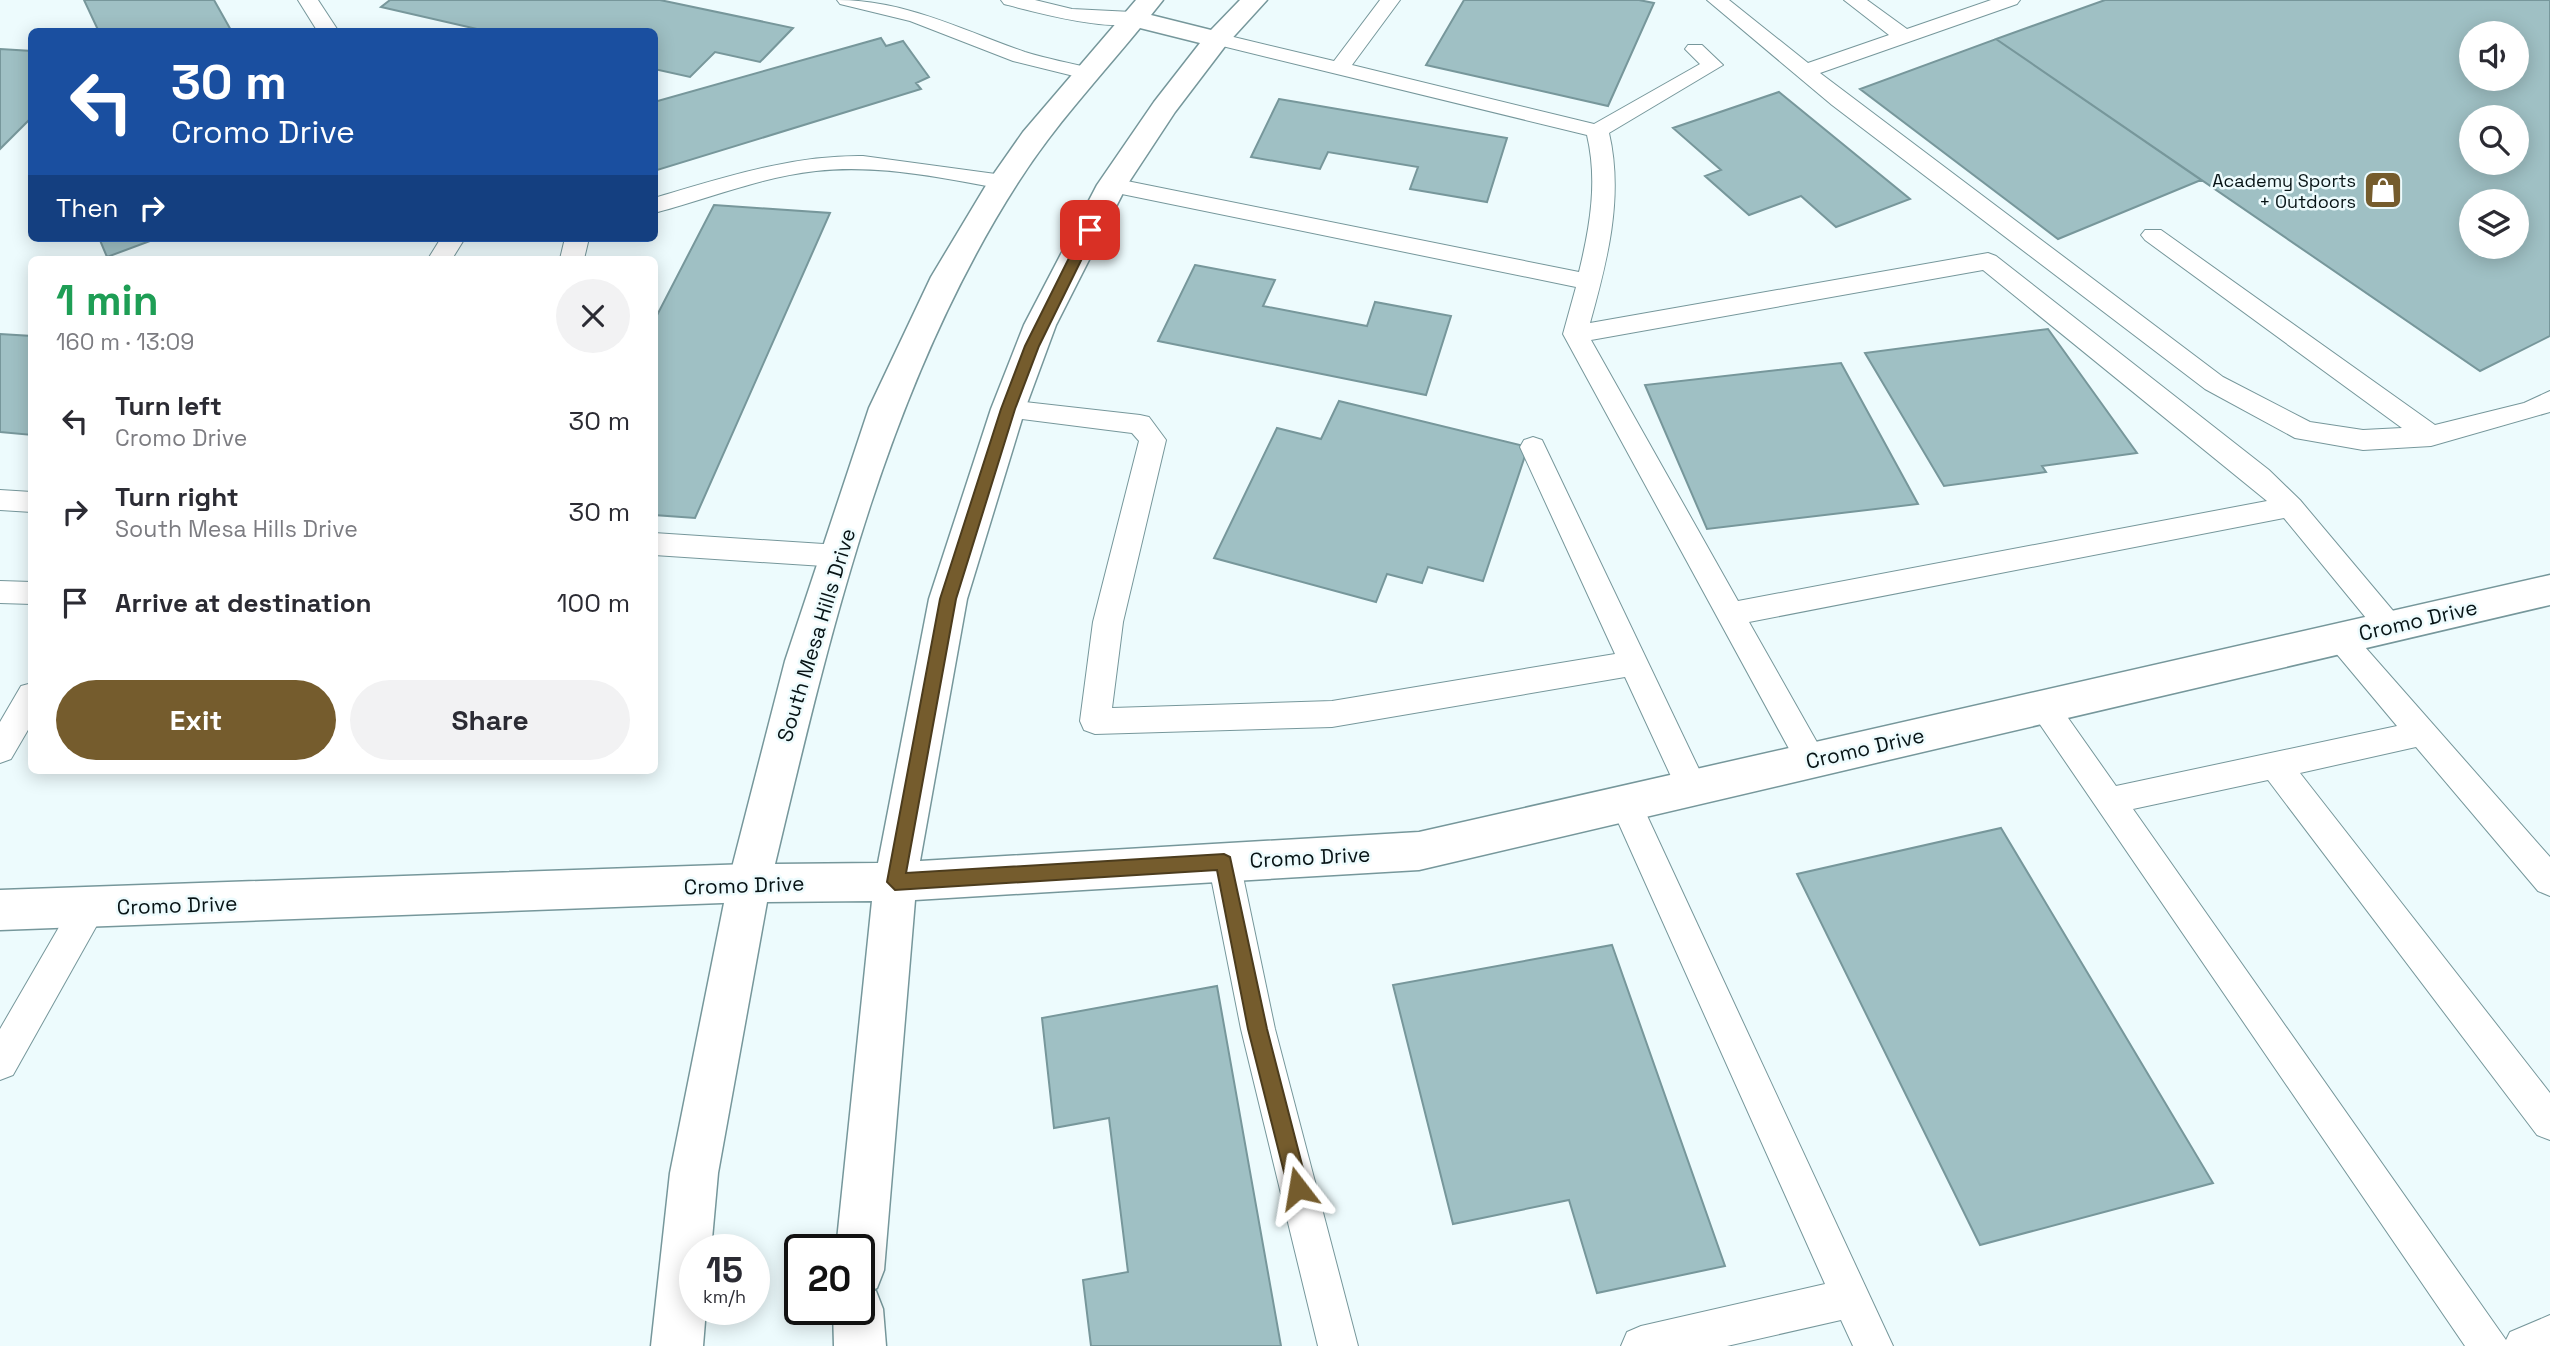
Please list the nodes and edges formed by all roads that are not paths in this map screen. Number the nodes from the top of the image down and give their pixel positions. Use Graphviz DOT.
graph roads {
  1 [pos="308,0"];
  2 [pos="847,0"];
  3 [pos="1011,0"];
  4 [pos="1254,0"];
  5 [pos="1390,0"];
  6 [pos="1717,0"];
  7 [pos="1854,0"];
  8 [pos="2000,1"];
  9 [pos="1130,6"];
  10 [pos="326,28"];
  11 [pos="1904,37"];
  12 [pos="1217,39"];
  13 [pos="1695,49"];
  14 [pos="1339,69"];
  15 [pos="1805,71"];
  16 [pos="1086,73"];
  17 [pos="1597,131"];
  18 [pos="1003,182"];
  19 [pos="1112,185"];
  20 [pos="658,205"];
  21 [pos="2153,235"];
  22 [pos="1590,282"];
  23 [pos="1575,334"];
  24 [pos="2550,400"];
  25 [pos="1008,409"];
  26 [pos="2431,436"];
  27 [pos="1533,447"];
  28 [pos="0,500"];
  29 [pos="28,502"];
  30 [pos="2290,507"];
  31 [pos="658,544"];
  32 [pos="839,556"];
  33 [pos="2550,590"];
  34 [pos="0,592"];
  35 [pos="28,593"];
  36 [pos="1730,614"];
  37 [pos="2390,627"];
  38 [pos="2340,638"];
  39 [pos="1634,663"];
  40 [pos="28,702"];
  41 [pos="2043,707"];
  42 [pos="2423,733"];
  43 [pos="0,750"];
  44 [pos="1811,760"];
  45 [pos="2275,765"];
  46 [pos="1692,788"];
  47 [pos="2108,801"];
  48 [pos="1626,804"];
  49 [pos="1224,862"];
  50 [pos="2550,881"];
  51 [pos="895,882"];
  52 [pos="749,884"];
  53 [pos="89,907"];
  54 [pos="0,910"];
  55 [pos="0,1063"];
  56 [pos="2550,1122"];
  57 [pos="862,1234"];
  58 [pos="1851,1298"];
  59 [pos="859,1325"];
  60 [pos="2550,1335"];
  61 [pos="677,1346"];
  62 [pos="860,1346"];
  63 [pos="1338,1346"];
  64 [pos="1641,1346"];
  65 [pos="1873,1346"];
  66 [pos="2489,1346"];
  67 [pos="2524,1346"];
  1 -- 10 [label="lane"];
  2 -- 16 [label="lane"];
  3 -- 9 [label="lane"];
  4 -- 12 [label="street"];
  5 -- 14 [label="lane"];
  6 -- 15 [label="lane"];
  7 -- 11 [label="lane"];
  8 -- 11 [label="lane"];
  9 -- 12 [label="street"];
  9 -- 16 [label="street, South Mesa Hills Drive"];
  11 -- 15 [label="lane"];
  12 -- 14 [label="lane"];
  12 -- 19 [label="street"];
  13 -- 17 [label="lane"];
  14 -- 17 [label="lane"];
  15 -- 26 [label="lane"];
  16 -- 18 [label="street, South Mesa Hills Drive"];
  17 -- 22 [label="lane"];
  18 -- 20 [label="lane"];
  18 -- 32 [label="street, South Mesa Hills Drive"];
  19 -- 22 [label="lane"];
  19 -- 25 [label="street"];
  21 -- 26 [label="lane"];
  22 -- 23 [label="lane"];
  23 -- 30 [label="lane"];
  23 -- 36 [label="lane"];
  24 -- 26 [label="lane"];
  25 -- 39 [label="lane"];
  25 -- 51 [label="street"];
  27 -- 39 [label="lane"];
  28 -- 29 [label="lane"];
  30 -- 36 [label="lane"];
  30 -- 37 [label="lane"];
  31 -- 32 [label="lane"];
  32 -- 52 [label="street, South Mesa Hills Drive"];
  33 -- 37 [label="street, Cromo Drive"];
  34 -- 35 [label="lane"];
  36 -- 44 [label="lane"];
  37 -- 38 [label="street, Cromo Drive"];
  38 -- 41 [label="street, Cromo Drive"];
  38 -- 42 [label="lane"];
  39 -- 46 [label="lane"];
  40 -- 43 [label="lane"];
  41 -- 44 [label="street, Cromo Drive"];
  41 -- 47 [label="lane"];
  42 -- 45 [label="lane"];
  42 -- 50 [label="lane"];
  44 -- 46 [label="street, Cromo Drive"];
  45 -- 47 [label="lane"];
  45 -- 56 [label="lane"];
  46 -- 48 [label="street, Cromo Drive"];
  47 -- 66 [label="lane"];
  48 -- 49 [label="street, Cromo Drive"];
  48 -- 58 [label="lane"];
  49 -- 51 [label="street, Cromo Drive"];
  49 -- 63 [label="lane"];
  51 -- 52 [label="street, Cromo Drive"];
  51 -- 57 [label="street"];
  52 -- 53 [label="street, Cromo Drive"];
  52 -- 61 [label="street, South Mesa Hills Drive"];
  53 -- 54 [label="street, Cromo Drive"];
  53 -- 55 [label="lane"];
  58 -- 64 [label="lane"];
  58 -- 65 [label="lane"];
  59 -- 62 [label="street"];
  60 -- 67 [label="lane"];
}
